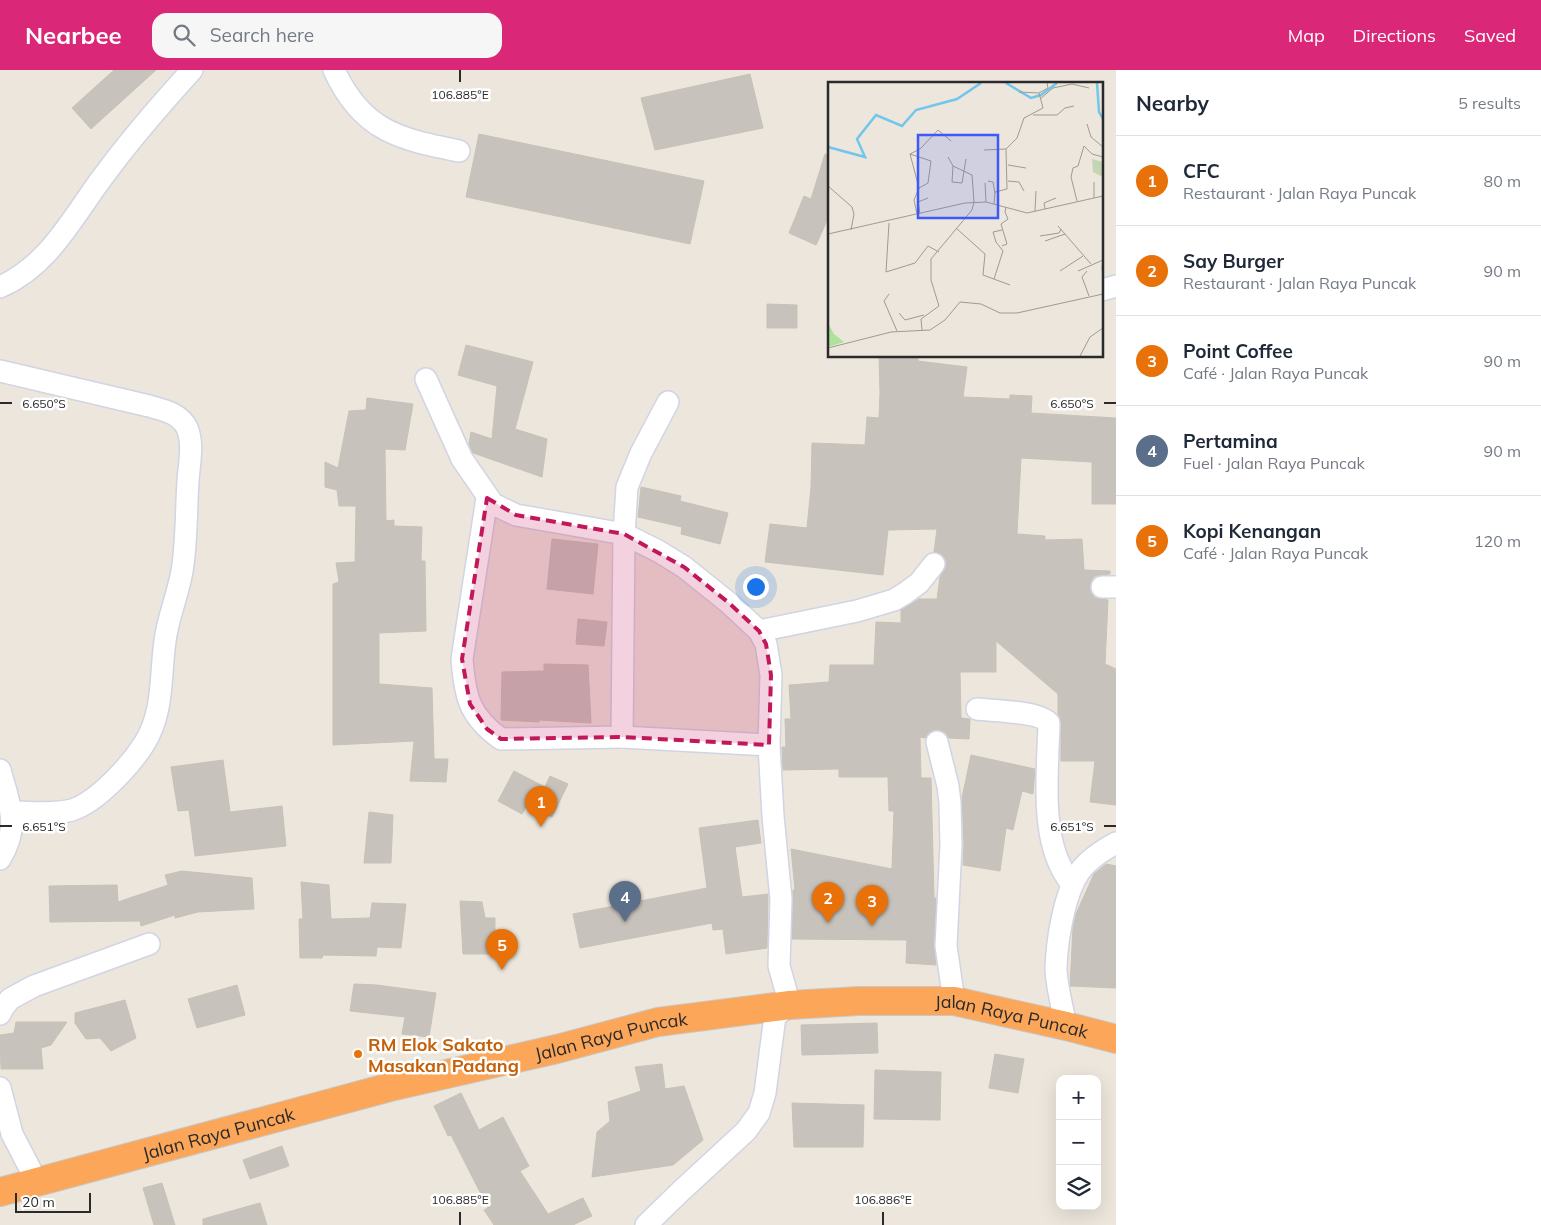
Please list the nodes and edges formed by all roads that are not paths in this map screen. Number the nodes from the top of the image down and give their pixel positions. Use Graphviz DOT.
graph roads {
  1 [pos="192,70"];
  2 [pos="334,70"];
  3 [pos="460,151"];
  4 [pos="0,286"];
  5 [pos="0,371"];
  6 [pos="426,379"];
  7 [pos="668,402"];
  8 [pos="487,498"];
  9 [pos="624,534"];
  10 [pos="934,564"];
  11 [pos="758,631"];
  12 [pos="977,710"];
  13 [pos="622,737"];
  14 [pos="936,742"];
  15 [pos="769,745"];
  16 [pos="0,770"];
  17 [pos="12,812"];
  18 [pos="1116,842"];
  19 [pos="0,859"];
  20 [pos="1072,885"];
  21 [pos="149,944"];
  22 [pos="954,1000"];
  23 [pos="790,1005"];
  24 [pos="0,1014"];
  25 [pos="1066,1026"];
  26 [pos="1116,1039"];
  27 [pos="0,1088"];
  28 [pos="37,1182"];
  29 [pos="0,1192"];
  30 [pos="646,1225"];
  1 -- 4 [label="street"];
  2 -- 3 [label="street"];
  5 -- 17 [label="street"];
  6 -- 8 [label="street"];
  7 -- 9 [label="street"];
  8 -- 9 [label="street"];
  8 -- 13 [label="street"];
  9 -- 11 [label="street"];
  9 -- 13 [label="street"];
  10 -- 11 [label="street"];
  11 -- 15 [label="street"];
  12 -- 20 [label="street"];
  13 -- 15 [label="street"];
  14 -- 22 [label="street"];
  15 -- 23 [label="street"];
  16 -- 17 [label="street"];
  17 -- 19 [label="street"];
  18 -- 20 [label="street"];
  20 -- 25 [label="street"];
  21 -- 24 [label="street"];
  22 -- 23 [label="highway, Jalan Raya Puncak"];
  22 -- 25 [label="highway, Jalan Raya Puncak"];
  23 -- 28 [label="highway, Jalan Raya Puncak"];
  23 -- 30 [label="street"];
  25 -- 26 [label="highway, Jalan Raya Puncak"];
  27 -- 28 [label="street"];
  28 -- 29 [label="highway, Jalan Raya Puncak"];
}
